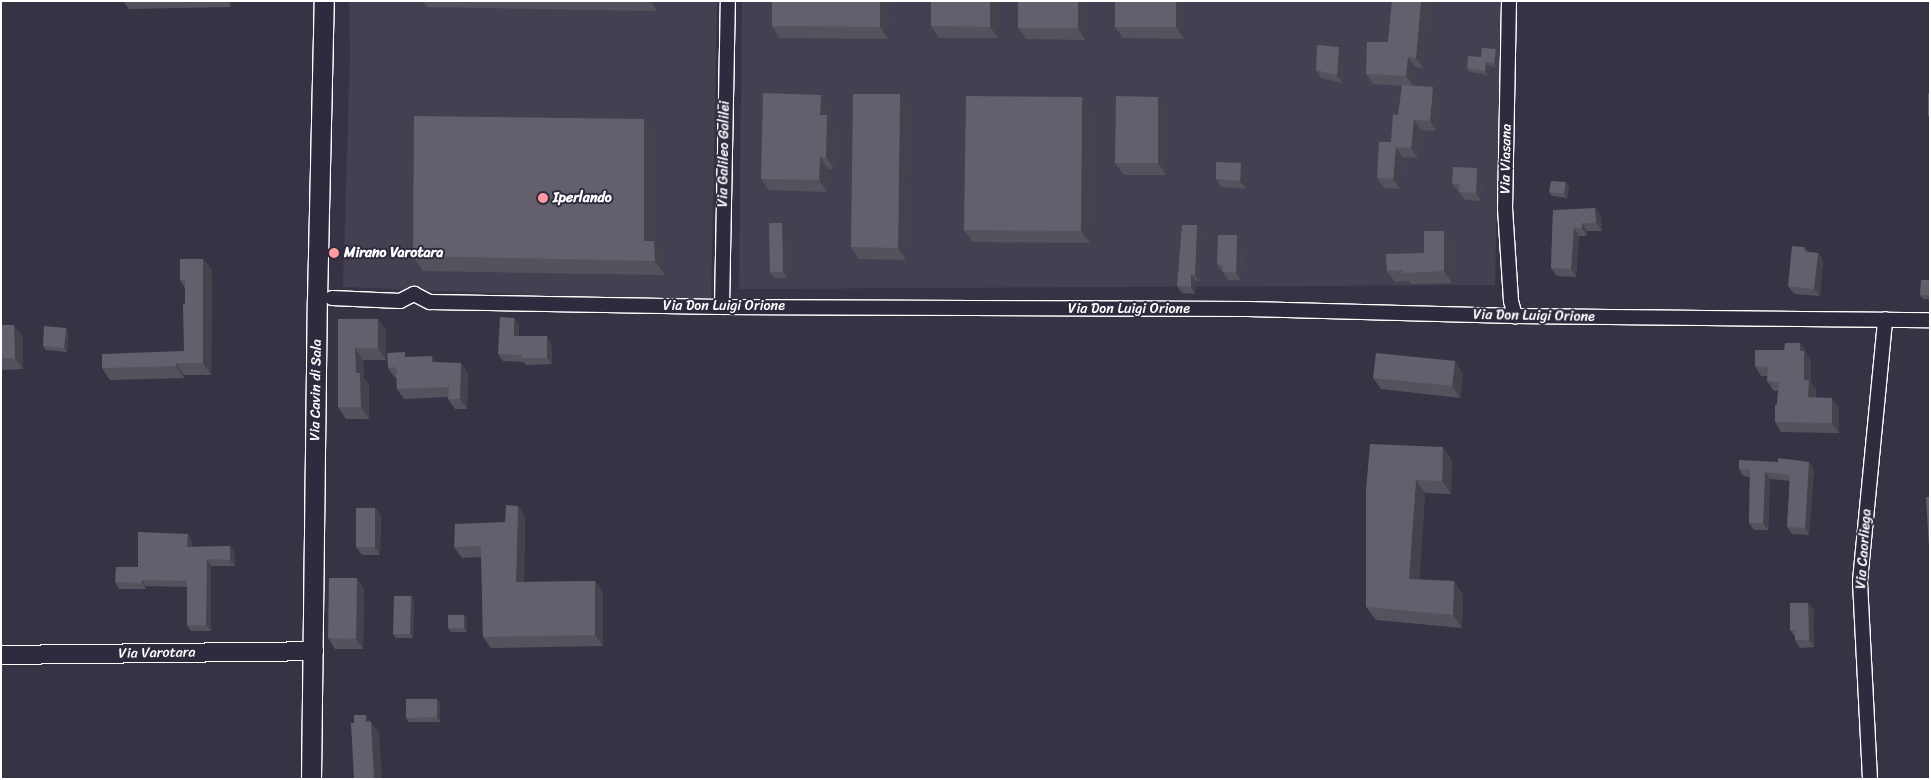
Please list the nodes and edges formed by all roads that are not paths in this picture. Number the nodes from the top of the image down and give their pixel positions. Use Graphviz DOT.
graph roads {
  1 [pos="324,1"];
  2 [pos="728,1"];
  3 [pos="1509,1"];
  4 [pos="332,298"];
  5 [pos="722,307"];
  6 [pos="1514,316"];
  7 [pos="1885,320"];
  8 [pos="1930,320"];
  9 [pos="314,651"];
  10 [pos="1,654"];
  11 [pos="311,779"];
  12 [pos="1870,779"];
  1 -- 9 [label="main road, Via Cavin di Sala"];
  2 -- 5 [label="street, Via Galileo Galilei"];
  3 -- 6 [label="street, Via Viasana"];
  4 -- 5 [label="street, Via Don Luigi Orione"];
  5 -- 6 [label="street, Via Don Luigi Orione"];
  6 -- 7 [label="street, Via Don Luigi Orione"];
  7 -- 8 [label="street, Via Don Luigi Orione"];
  7 -- 12 [label="street, Via Caorliega"];
  9 -- 10 [label="street, Via Varotara"];
  9 -- 11 [label="main road, Via Cavin di Sala"];
}
